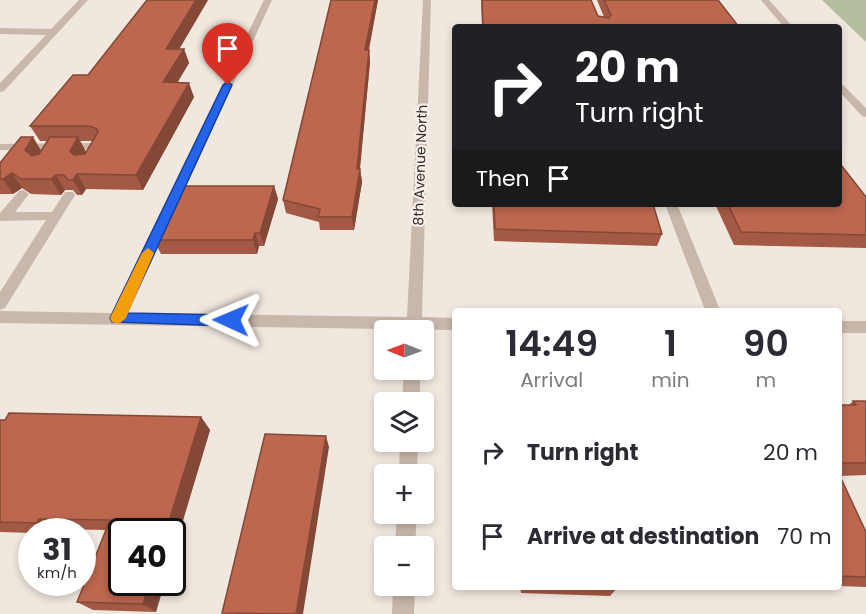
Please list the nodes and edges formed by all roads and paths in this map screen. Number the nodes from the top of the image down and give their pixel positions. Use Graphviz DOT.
graph roads {
  1 [pos="84,0"];
  2 [pos="268,0"];
  3 [pos="427,0"];
  4 [pos="765,0"];
  5 [pos="786,24"];
  6 [pos="0,31"];
  7 [pos="52,32"];
  8 [pos="842,87"];
  9 [pos="0,89"];
  10 [pos="866,114"];
  11 [pos="0,147"];
  12 [pos="18,147"];
  13 [pos="6,161"];
  14 [pos="87,165"];
  15 [pos="24,194"];
  16 [pos="69,195"];
  17 [pos="672,207"];
  18 [pos="56,216"];
  19 [pos="3,217"];
  20 [pos="0,304"];
  21 [pos="712,308"];
  22 [pos="0,317"];
  23 [pos="117,318"];
  24 [pos="414,320"];
  25 [pos="452,324"];
  26 [pos="374,326"];
  27 [pos="434,326"];
  28 [pos="842,327"];
  29 [pos="866,327"];
  30 [pos="404,596"];
  31 [pos="403,614"];
  1 -- 7 [label="street"];
  2 -- 23 [label="street"];
  3 -- 24 [label="street, 8th Avenue North"];
  4 -- 5 [label="street"];
  6 -- 7 [label="street"];
  7 -- 9 [label="street"];
  8 -- 10 [label="street"];
  11 -- 12 [label="street"];
  12 -- 13 [label="street"];
  12 -- 14 [label="street"];
  15 -- 19 [label="street"];
  16 -- 18 [label="street"];
  17 -- 21 [label="street"];
  18 -- 19 [label="street"];
  18 -- 20 [label="street"];
  22 -- 23 [label="street"];
  23 -- 26 [label="street"];
  25 -- 27 [label="street"];
  28 -- 29 [label="street"];
  30 -- 31 [label="street"];
}
